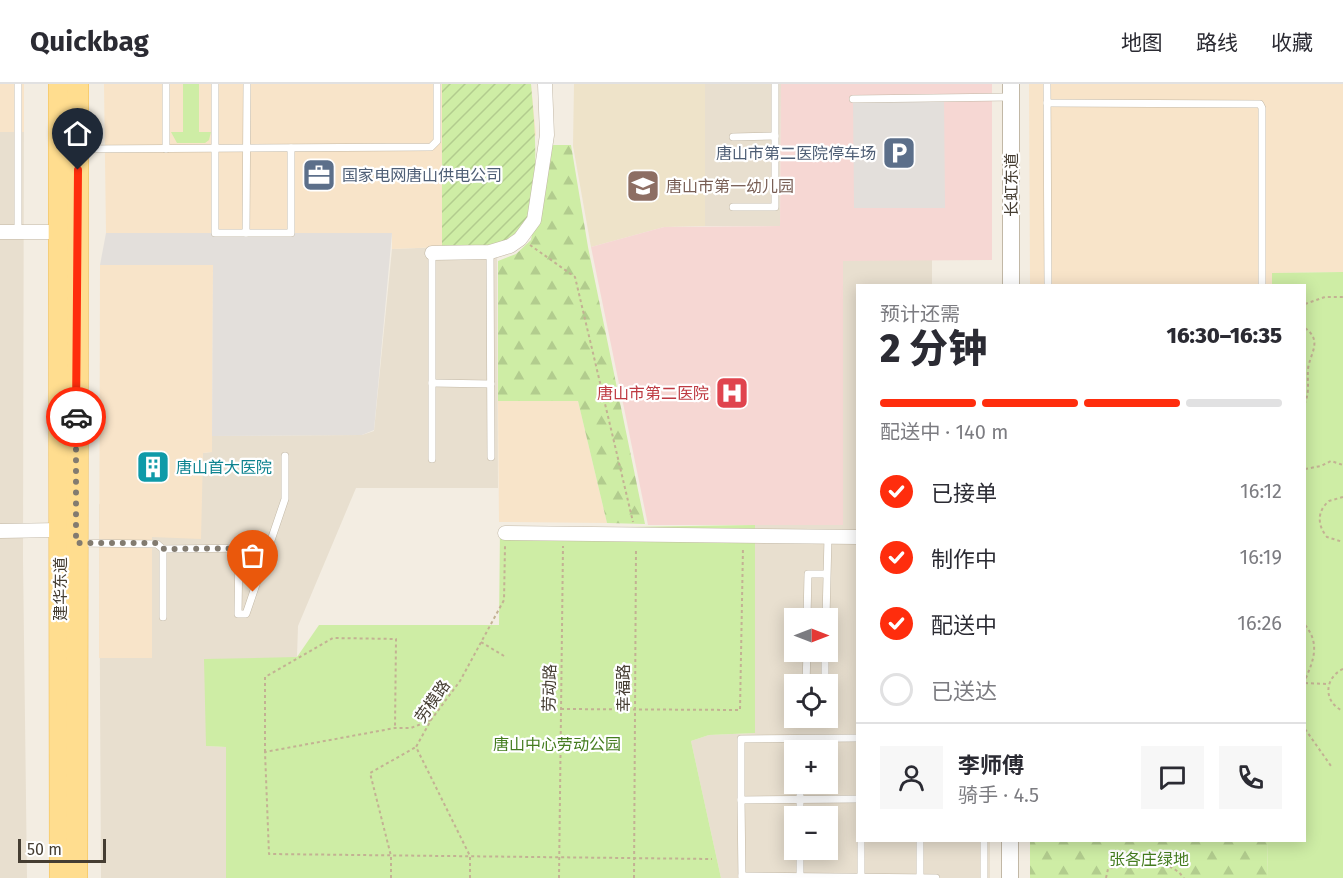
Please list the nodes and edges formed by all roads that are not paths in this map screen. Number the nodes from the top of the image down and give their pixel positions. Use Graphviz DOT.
graph roads {
  1 [pos="18,84"];
  2 [pos="58,84"];
  3 [pos="78,84"];
  4 [pos="166,84"];
  5 [pos="215,84"];
  6 [pos="247,84"];
  7 [pos="437,84"];
  8 [pos="545,84"];
  9 [pos="775,84"];
  10 [pos="1047,84"];
  11 [pos="1011,90"];
  12 [pos="853,99"];
  13 [pos="1047,103"];
  14 [pos="775,136"];
  15 [pos="733,137"];
  16 [pos="291,148"];
  17 [pos="78,149"];
  18 [pos="166,149"];
  19 [pos="733,207"];
  20 [pos="0,232"];
  21 [pos="18,232"];
  22 [pos="58,232"];
  23 [pos="246,233"];
  24 [pos="490,252"];
  25 [pos="432,253"];
  26 [pos="1011,284"];
  27 [pos="1048,284"];
  28 [pos="1262,284"];
  29 [pos="432,384"];
  30 [pos="491,384"];
  31 [pos="285,456"];
  32 [pos="490,457"];
  33 [pos="432,459"];
  34 [pos="0,531"];
  35 [pos="505,534"];
  36 [pos="68,536"];
  37 [pos="828,537"];
  38 [pos="856,537"];
  39 [pos="268,548"];
  40 [pos="164,549"];
  41 [pos="239,549"];
  42 [pos="826,574"];
  43 [pos="807,608"];
  44 [pos="826,608"];
  45 [pos="164,617"];
  46 [pos="800,738"];
  47 [pos="856,738"];
  48 [pos="800,794"];
  49 [pos="741,800"];
  50 [pos="800,800"];
  51 [pos="856,800"];
  52 [pos="800,806"];
  53 [pos="861,842"];
  54 [pos="920,842"];
  55 [pos="984,842"];
  56 [pos="1010,842"];
  57 [pos="800,860"];
  58 [pos="742,877"];
  59 [pos="800,877"];
  60 [pos="861,877"];
  61 [pos="60,878"];
  62 [pos="77,878"];
  63 [pos="920,878"];
  64 [pos="936,878"];
  65 [pos="984,878"];
  66 [pos="1010,878"];
  1 -- 21 [label="lane"];
  2 -- 22 [label="main road, 建华东道"];
  3 -- 17 [label="main road, 建华东道"];
  4 -- 18 [label="lane"];
  5 -- 23 [label="lane"];
  6 -- 23 [label="lane"];
  7 -- 16 [label="lane"];
  8 -- 24 [label="street"];
  9 -- 14 [label="lane"];
  10 -- 13 [label="lane"];
  11 -- 12 [label="lane"];
  11 -- 26 [label="street, 长虹东道"];
  13 -- 27 [label="lane"];
  13 -- 28 [label="lane"];
  14 -- 15 [label="lane"];
  14 -- 19 [label="lane"];
  16 -- 18 [label="lane"];
  16 -- 23 [label="lane"];
  17 -- 18 [label="lane"];
  17 -- 36 [label="main road, 建华东道"];
  20 -- 21 [label="street"];
  21 -- 22 [label="street"];
  22 -- 36 [label="main road, 建华东道"];
  24 -- 25 [label="street"];
  24 -- 30 [label="lane"];
  25 -- 29 [label="lane"];
  29 -- 30 [label="lane"];
  29 -- 33 [label="lane"];
  30 -- 32 [label="lane"];
  31 -- 39 [label="lane"];
  34 -- 36 [label="street"];
  35 -- 37 [label="street"];
  36 -- 40 [label="lane"];
  36 -- 61 [label="main road, 建华东道"];
  36 -- 62 [label="main road, 建华东道"];
  37 -- 38 [label="street"];
  37 -- 42 [label="lane"];
  39 -- 41 [label="lane"];
  39 -- 41 [label="lane"];
  40 -- 41 [label="lane"];
  40 -- 45 [label="lane"];
  42 -- 43 [label="lane"];
  42 -- 44 [label="lane"];
  46 -- 47 [label="lane"];
  46 -- 49 [label="lane"];
  48 -- 50 [label="lane"];
  49 -- 50 [label="lane"];
  49 -- 58 [label="lane"];
  50 -- 51 [label="lane"];
  50 -- 52 [label="lane"];
  53 -- 60 [label="lane"];
  54 -- 63 [label="lane"];
  55 -- 65 [label="lane"];
  56 -- 66 [label="street"];
  57 -- 59 [label="lane"];
  58 -- 59 [label="lane"];
  59 -- 60 [label="lane"];
  60 -- 63 [label="lane"];
  63 -- 64 [label="lane"];
}
